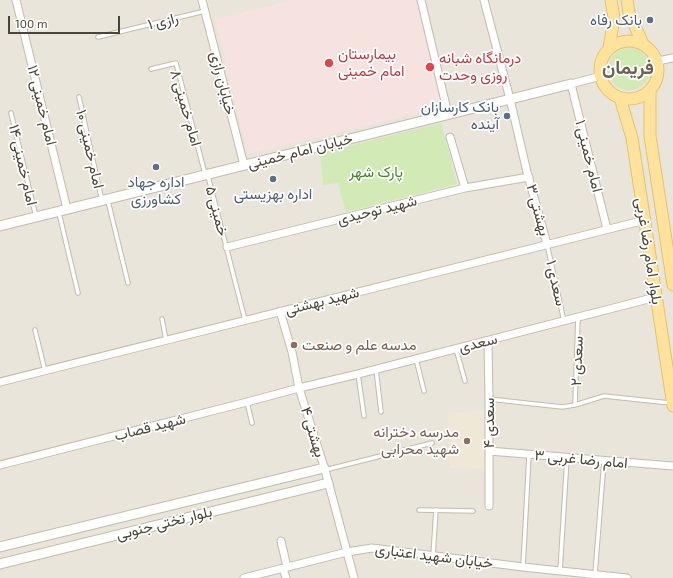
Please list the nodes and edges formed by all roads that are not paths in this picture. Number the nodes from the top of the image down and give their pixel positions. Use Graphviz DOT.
graph roads {
  1 [pos="16,0"];
  2 [pos="202,0"];
  3 [pos="421,0"];
  4 [pos="484,0"];
  5 [pos="611,0"];
  6 [pos="627,0"];
  7 [pos="205,11"];
  8 [pos="98,37"];
  9 [pos="643,44"];
  10 [pos="609,48"];
  11 [pos="673,58"];
  12 [pos="658,61"];
  13 [pos="151,69"];
  14 [pos="600,76"];
  15 [pos="572,84"];
  16 [pos="650,91"];
  17 [pos="78,97"];
  18 [pos="620,98"];
  19 [pos="510,99"];
  20 [pos="11,113"];
  21 [pos="448,114"];
  22 [pos="450,137"];
  23 [pos="244,166"];
  24 [pos="206,175"];
  25 [pos="529,176"];
  26 [pos="465,188"];
  27 [pos="105,200"];
  28 [pos="63,211"];
  29 [pos="36,217"];
  30 [pos="645,220"];
  31 [pos="0,226"];
  32 [pos="607,229"];
  33 [pos="669,237"];
  34 [pos="547,244"];
  35 [pos="227,247"];
  36 [pos="128,283"];
  37 [pos="673,285"];
  38 [pos="78,293"];
  39 [pos="656,297"];
  40 [pos="280,311"];
  41 [pos="578,317"];
  42 [pos="162,319"];
  43 [pos="245,320"];
  44 [pos="564,321"];
  45 [pos="35,330"];
  46 [pos="166,340"];
  47 [pos="488,340"];
  48 [pos="456,349"];
  49 [pos="416,359"];
  50 [pos="376,369"];
  51 [pos="45,371"];
  52 [pos="358,374"];
  53 [pos="465,381"];
  54 [pos="0,382"];
  55 [pos="299,388"];
  56 [pos="424,391"];
  57 [pos="489,399"];
  58 [pos="247,402"];
  59 [pos="575,405"];
  60 [pos="673,405"];
  61 [pos="381,412"];
  62 [pos="364,416"];
  63 [pos="252,423"];
  64 [pos="432,443"];
  65 [pos="489,451"];
  66 [pos="529,454"];
  67 [pos="567,458"];
  68 [pos="604,461"];
  69 [pos="0,465"];
  70 [pos="673,466"];
  71 [pos="325,469"];
  72 [pos="328,483"];
  73 [pos="488,506"];
  74 [pos="419,510"];
  75 [pos="436,510"];
  76 [pos="473,511"];
  77 [pos="281,541"];
  78 [pos="0,547"];
  79 [pos="347,552"];
  80 [pos="433,556"];
  81 [pos="0,564"];
  82 [pos="522,567"];
  83 [pos="285,568"];
  84 [pos="560,571"];
  85 [pos="595,574"];
  86 [pos="244,578"];
  87 [pos="286,578"];
  88 [pos="354,578"];
  89 [pos="626,578"];
  1 -- 28 [label="street, امام خمینی ۱۲"];
  2 -- 7 [label="street, خیابان رازی"];
  3 -- 21 [label="street"];
  4 -- 19 [label="street, بهشتی ۳"];
  5 -- 10 [label="main road"];
  6 -- 9 [label="main road"];
  7 -- 8 [label="lane, رازی ۱"];
  7 -- 23 [label="street, خیابان رازی"];
  9 -- 10 [label="main road"];
  9 -- 12 [label="main road"];
  10 -- 14 [label="main road"];
  11 -- 12 [label="street"];
  12 -- 16 [label="main road"];
  13 -- 24 [label="lane, امام خمینی ۸"];
  14 -- 15 [label="street, خیابان امام خمینی"];
  14 -- 18 [label="main road"];
  15 -- 19 [label="street, خیابان امام خمینی"];
  15 -- 32 [label="street, امام خمینی ۱"];
  16 -- 18 [label="main road"];
  16 -- 33 [label="main road, بلوار امام رضا غربی"];
  17 -- 27 [label="lane, امام خمینی ۱۰"];
  18 -- 30 [label="main road, بلوار امام رضا غربی"];
  19 -- 21 [label="street, خیابان امام خمینی"];
  19 -- 25 [label="street, بهشتی ۳"];
  20 -- 29 [label="lane, امام خمینی ۱۴"];
  21 -- 23 [label="street, خیابان امام خمینی"];
  22 -- 26 [label="street"];
  23 -- 24 [label="street, خیابان امام خمینی"];
  24 -- 27 [label="street, خیابان امام خمینی"];
  24 -- 35 [label="lane, خمینی ۵"];
  25 -- 26 [label="street, شهید توحیدی"];
  25 -- 34 [label="street, بهشتی ۳"];
  26 -- 35 [label="street, شهید توحیدی"];
  27 -- 28 [label="street, خیابان امام خمینی"];
  27 -- 36 [label="lane, امام خمینی ۱۰"];
  28 -- 29 [label="street, خیابان امام خمینی"];
  28 -- 38 [label="lane"];
  29 -- 31 [label="street, خیابان امام خمینی"];
  30 -- 32 [label="street, شهید بهشتی"];
  30 -- 39 [label="main road, بلوار امام رضا غربی"];
  32 -- 34 [label="street, شهید بهشتی"];
  33 -- 37 [label="main road, بلوار امام رضا غربی"];
  34 -- 40 [label="street, شهید بهشتی"];
  34 -- 44 [label="lane, سعدی ۱"];
  35 -- 43 [label="lane, خمینی ۵"];
  39 -- 41 [label="street, سعدی"];
  39 -- 60 [label="main road, بلوار امام رضا غربی"];
  40 -- 43 [label="street, شهید بهشتی"];
  40 -- 55 [label="street, بهشتی ۴"];
  41 -- 44 [label="street, سعدی"];
  41 -- 59 [label="lane, سعدی ۲"];
  42 -- 46 [label="lane"];
  43 -- 46 [label="street, شهید بهشتی"];
  44 -- 47 [label="street, سعدی"];
  45 -- 51 [label="lane"];
  46 -- 51 [label="street, شهید بهشتی"];
  47 -- 48 [label="street, سعدی"];
  47 -- 57 [label="street, سعدی ۴"];
  48 -- 49 [label="street, سعدی"];
  48 -- 53 [label="lane"];
  49 -- 50 [label="street, سعدی"];
  49 -- 56 [label="lane"];
  50 -- 52 [label="street, سعدی"];
  50 -- 61 [label="lane"];
  51 -- 54 [label="street, شهید بهشتی"];
  52 -- 55 [label="street, سعدی"];
  52 -- 62 [label="lane"];
  55 -- 58 [label="street, شهید قصاب"];
  55 -- 71 [label="street, بهشتی ۴"];
  57 -- 59 [label="lane"];
  57 -- 65 [label="street, سعدی ۴"];
  58 -- 63 [label="lane"];
  58 -- 69 [label="street, شهید قصاب"];
  59 -- 60 [label="lane"];
  64 -- 71 [label="lane"];
  65 -- 66 [label="street, امام رضا غربی ۳"];
  65 -- 73 [label="street, سعدی ۴"];
  66 -- 67 [label="street, امام رضا غربی ۳"];
  66 -- 82 [label="lane"];
  67 -- 68 [label="street, امام رضا غربی ۳"];
  67 -- 84 [label="lane"];
  68 -- 70 [label="street, امام رضا غربی ۳"];
  68 -- 85 [label="lane"];
  71 -- 72 [label="street, بهشتی ۴"];
  71 -- 78 [label="street, بلوار تختی جنوبی"];
  72 -- 79 [label="street, بهشتی ۴"];
  72 -- 81 [label="street, بلوار تختی جنوبی"];
  74 -- 75 [label="lane"];
  75 -- 76 [label="lane"];
  75 -- 80 [label="lane"];
  77 -- 83 [label="street"];
  79 -- 80 [label="street, خیابان شهید اعتباری"];
  79 -- 83 [label="street, خیابان شهید اعتباری"];
  79 -- 88 [label="street, بهشتی ۴"];
  80 -- 82 [label="street, خیابان شهید اعتباری"];
  82 -- 84 [label="street, خیابان شهید اعتباری"];
  83 -- 86 [label="street, خیابان شهید اعتباری"];
  83 -- 87 [label="street"];
  84 -- 85 [label="street, خیابان شهید اعتباری"];
  85 -- 89 [label="street, خیابان شهید اعتباری"];
}
